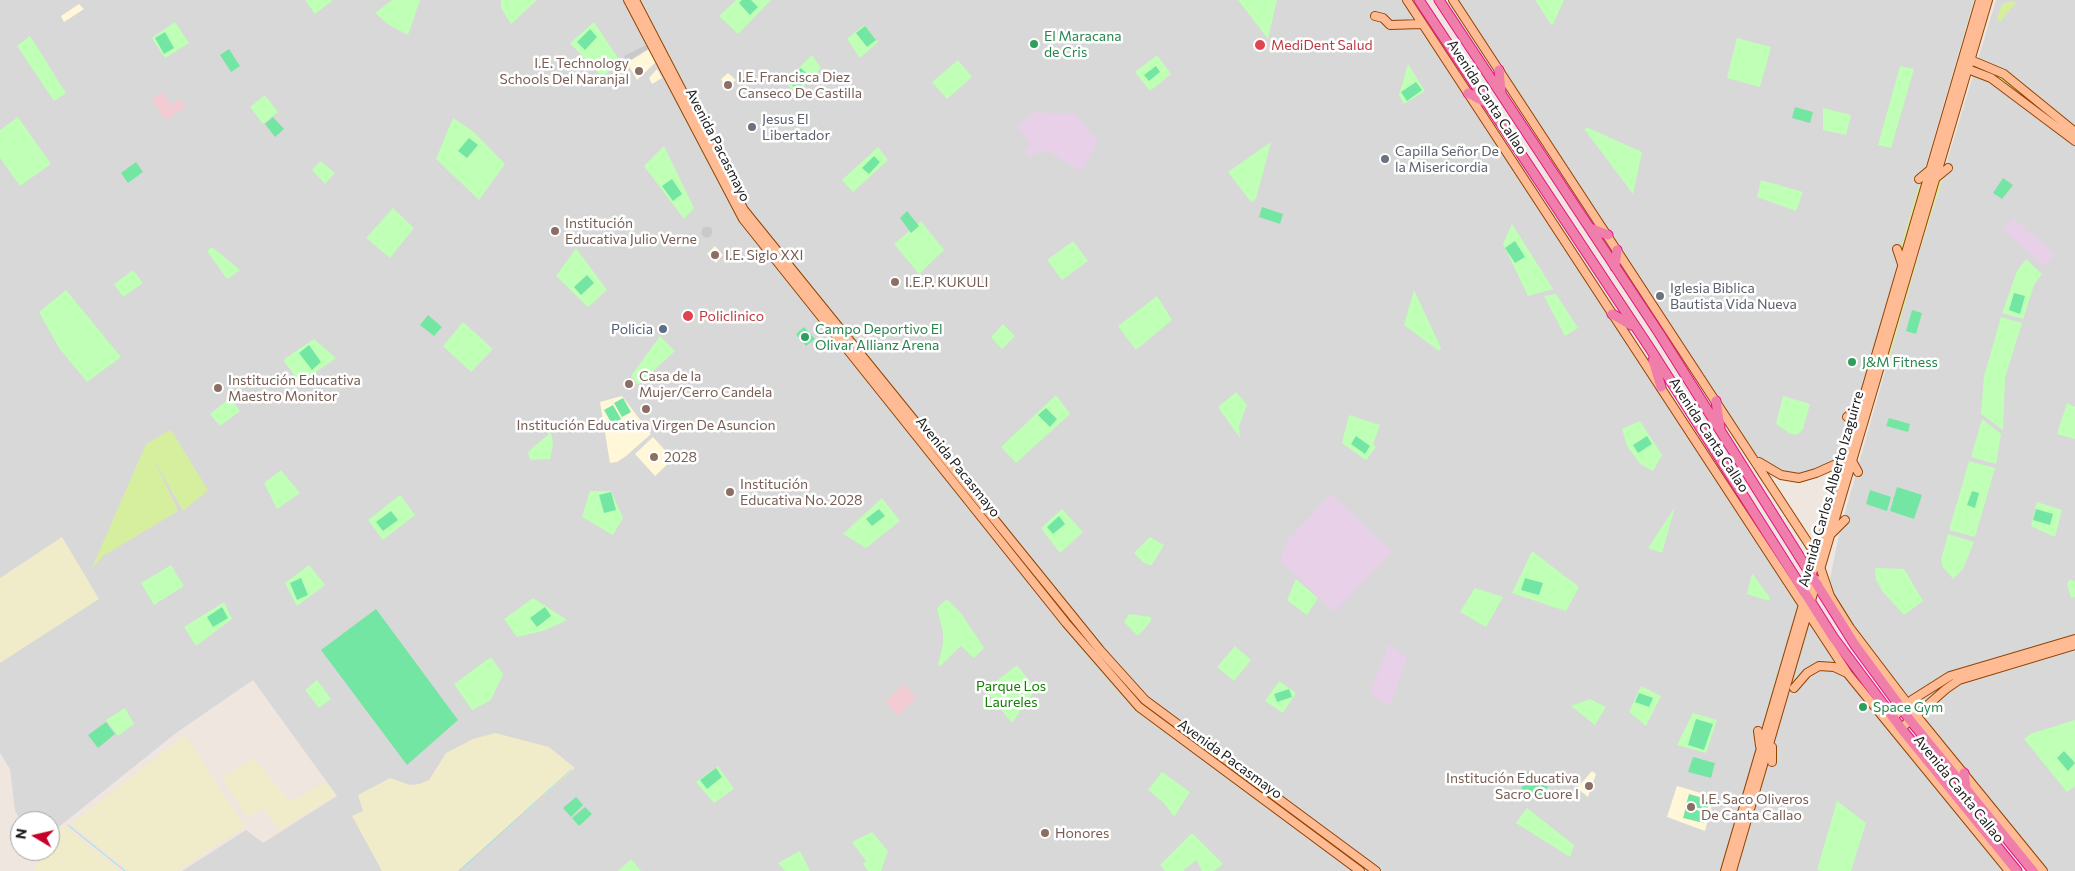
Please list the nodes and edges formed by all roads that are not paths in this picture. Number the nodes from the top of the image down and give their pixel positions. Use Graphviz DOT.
graph roads {
  1 [pos="628,0"];
  2 [pos="635,0"];
  3 [pos="1407,0"];
  4 [pos="1420,0"];
  5 [pos="1439,0"];
  6 [pos="1453,0"];
  7 [pos="1980,0"];
  8 [pos="1988,0"];
  9 [pos="1375,16"];
  10 [pos="1422,24"];
  11 [pos="1967,58"];
  12 [pos="1964,67"];
  13 [pos="1499,70"];
  14 [pos="1468,92"];
  15 [pos="1501,93"];
  16 [pos="1486,102"];
  17 [pos="2075,132"];
  18 [pos="2075,141"];
  19 [pos="1931,168"];
  20 [pos="1948,168"];
  21 [pos="1937,177"];
  22 [pos="1919,179"];
  23 [pos="1590,228"];
  24 [pos="1608,235"];
  25 [pos="1897,249"];
  26 [pos="1617,250"];
  27 [pos="1914,250"];
  28 [pos="1902,264"];
  29 [pos="1918,265"];
  30 [pos="1615,267"];
  31 [pos="1612,314"];
  32 [pos="1890,320"];
  33 [pos="1634,327"];
  34 [pos="1651,350"];
  35 [pos="1661,387"];
  36 [pos="1716,401"];
  37 [pos="1861,406"];
  38 [pos="1847,417"];
  39 [pos="1720,430"];
  40 [pos="1854,438"];
  41 [pos="1755,459"];
  42 [pos="1852,460"];
  43 [pos="1843,461"];
  44 [pos="1858,472"];
  45 [pos="1845,520"];
  46 [pos="1830,536"];
  47 [pos="1816,555"];
  48 [pos="1821,566"];
  49 [pos="1810,576"];
  50 [pos="1815,586"];
  51 [pos="1806,593"];
  52 [pos="1806,603"];
  53 [pos="1808,612"];
  54 [pos="1803,628"];
  55 [pos="1795,630"];
  56 [pos="1811,631"];
  57 [pos="2075,639"];
  58 [pos="1784,644"];
  59 [pos="2075,645"];
  60 [pos="1848,674"];
  61 [pos="1794,688"];
  62 [pos="1932,688"];
  63 [pos="1938,697"];
  64 [pos="1904,706"];
  65 [pos="1913,718"];
  66 [pos="1890,720"];
  67 [pos="1758,730"];
  68 [pos="1898,730"];
  69 [pos="1772,737"];
  70 [pos="1760,748"];
  71 [pos="1772,762"];
  72 [pos="1964,773"];
  73 [pos="1966,788"];
  74 [pos="1974,798"];
  75 [pos="1992,808"];
  76 [pos="1743,821"];
  77 [pos="1726,870"];
  78 [pos="1360,871"];
  79 [pos="1376,871"];
  80 [pos="2009,871"];
  81 [pos="2017,871"];
  82 [pos="2033,871"];
  83 [pos="2043,871"];
  1 -- 78 [label="main road, Avenida Pacasmayo"];
  2 -- 79 [label="main road, Avenida Pacasmayo"];
  3 -- 10 [label="main road, Avenida Canta Callao"];
  4 -- 16 [label="highway, Avenida Canta Callao"];
  5 -- 15 [label="highway, Avenida Canta Callao"];
  6 -- 13 [label="main road, Avenida Canta Callao"];
  7 -- 11 [label="main road, Avenida Carlos Alberto Izaguirre"];
  8 -- 11 [label="main road, Avenida Carlos Alberto Izaguirre"];
  9 -- 10 [label="main road"];
  10 -- 14 [label="main road, Avenida Canta Callao"];
  11 -- 12 [label="main road, Avenida Carlos Alberto Izaguirre"];
  11 -- 17 [label="main road"];
  12 -- 18 [label="main road"];
  12 -- 19 [label="main road, Avenida Carlos Alberto Izaguirre"];
  12 -- 21 [label="main road, Avenida Carlos Alberto Izaguirre"];
  13 -- 15 [label="highway"];
  13 -- 24 [label="main road, Avenida Canta Callao"];
  14 -- 16 [label="highway"];
  14 -- 31 [label="main road, Avenida Canta Callao"];
  15 -- 23 [label="highway, Avenida Canta Callao"];
  16 -- 33 [label="highway, Avenida Canta Callao"];
  19 -- 22 [label="main road"];
  19 -- 28 [label="main road, Avenida Carlos Alberto Izaguirre"];
  20 -- 21 [label="main road"];
  21 -- 27 [label="main road, Avenida Carlos Alberto Izaguirre"];
  23 -- 24 [label="highway"];
  23 -- 30 [label="highway, Avenida Canta Callao"];
  24 -- 26 [label="main road, Avenida Canta Callao"];
  25 -- 28 [label="main road"];
  26 -- 30 [label="highway"];
  26 -- 36 [label="main road, Avenida Canta Callao"];
  27 -- 29 [label="main road"];
  27 -- 32 [label="main road, Avenida Carlos Alberto Izaguirre"];
  28 -- 32 [label="main road, Avenida Carlos Alberto Izaguirre"];
  30 -- 39 [label="highway, Avenida Canta Callao"];
  31 -- 33 [label="highway"];
  31 -- 35 [label="main road, Avenida Canta Callao"];
  32 -- 37 [label="main road, Avenida Carlos Alberto Izaguirre"];
  32 -- 40 [label="main road, Avenida Carlos Alberto Izaguirre"];
  33 -- 34 [label="highway, Avenida Canta Callao"];
  34 -- 35 [label="highway"];
  34 -- 51 [label="highway, Avenida Canta Callao"];
  35 -- 52 [label="main road, Avenida Canta Callao"];
  36 -- 39 [label="highway"];
  36 -- 41 [label="main road, Avenida Canta Callao"];
  37 -- 38 [label="main road"];
  37 -- 40 [label="main road, Avenida Carlos Alberto Izaguirre"];
  39 -- 49 [label="highway, Avenida Canta Callao"];
  40 -- 42 [label="main road, Avenida Carlos Alberto Izaguirre"];
  40 -- 43 [label="main road, Avenida Carlos Alberto Izaguirre"];
  41 -- 43 [label="main road"];
  41 -- 47 [label="main road, Avenida Canta Callao"];
  42 -- 44 [label="main road"];
  42 -- 46 [label="main road, Avenida Carlos Alberto Izaguirre"];
  43 -- 47 [label="main road, Avenida Carlos Alberto Izaguirre"];
  45 -- 46 [label="main road"];
  46 -- 48 [label="main road, Avenida Carlos Alberto Izaguirre"];
  47 -- 48 [label="main road, Avenida Canta Callao"];
  47 -- 49 [label="main road, Avenida Carlos Alberto Izaguirre"];
  48 -- 50 [label="main road, Avenida Carlos Alberto Izaguirre"];
  48 -- 64 [label="main road, Avenida Canta Callao"];
  49 -- 50 [label="highway, Avenida Canta Callao"];
  49 -- 51 [label="main road, Avenida Carlos Alberto Izaguirre"];
  50 -- 52 [label="main road, Avenida Carlos Alberto Izaguirre"];
  50 -- 64 [label="highway, Avenida Canta Callao"];
  51 -- 52 [label="highway, Avenida Canta Callao"];
  52 -- 53 [label="main road, Avenida Carlos Alberto Izaguirre"];
  52 -- 55 [label="main road, Avenida Carlos Alberto Izaguirre"];
  52 -- 66 [label="highway, Avenida Canta Callao"];
  53 -- 54 [label="main road, Avenida Carlos Alberto Izaguirre"];
  53 -- 60 [label="main road, Avenida Canta Callao"];
  54 -- 56 [label="main road"];
  54 -- 69 [label="main road, Avenida Carlos Alberto Izaguirre"];
  55 -- 58 [label="main road"];
  55 -- 70 [label="main road, Avenida Carlos Alberto Izaguirre"];
  57 -- 62 [label="main road"];
  59 -- 63 [label="main road"];
  60 -- 61 [label="main road"];
  60 -- 66 [label="main road, Avenida Canta Callao"];
  62 -- 63 [label="main road"];
  62 -- 64 [label="main road"];
  63 -- 65 [label="main road"];
  64 -- 65 [label="highway, Avenida Canta Callao"];
  64 -- 66 [label="main road"];
  65 -- 68 [label="main road"];
  65 -- 72 [label="main road, Avenida Canta Callao"];
  65 -- 73 [label="highway, Avenida Canta Callao"];
  66 -- 68 [label="highway, Avenida Canta Callao"];
  67 -- 70 [label="main road"];
  68 -- 80 [label="main road, Avenida Canta Callao"];
  68 -- 81 [label="highway, Avenida Canta Callao"];
  69 -- 71 [label="main road"];
  69 -- 76 [label="main road, Avenida Carlos Alberto Izaguirre"];
  70 -- 76 [label="main road, Avenida Carlos Alberto Izaguirre"];
  72 -- 73 [label="highway"];
  72 -- 75 [label="main road, Avenida Canta Callao"];
  73 -- 74 [label="highway, Avenida Canta Callao"];
  74 -- 75 [label="highway"];
  74 -- 82 [label="highway, Avenida Canta Callao"];
  75 -- 83 [label="main road, Avenida Canta Callao"];
  76 -- 77 [label="main road, Avenida Carlos Alberto Izaguirre"];
}
